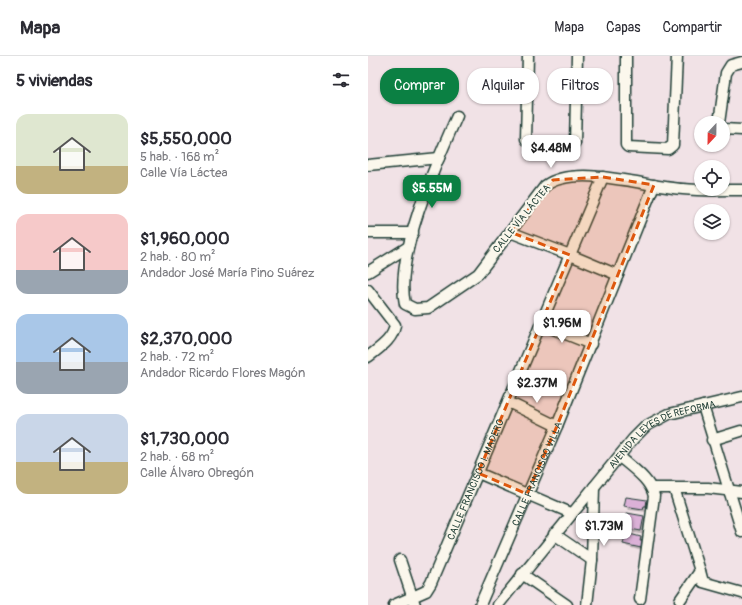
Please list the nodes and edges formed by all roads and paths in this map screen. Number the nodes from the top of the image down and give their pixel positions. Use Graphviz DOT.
graph roads {
  1 [pos="528,56"];
  2 [pos="578,56"];
  3 [pos="626,56"];
  4 [pos="677,56"];
  5 [pos="742,62"];
  6 [pos="457,116"];
  7 [pos="721,116"];
  8 [pos="730,129"];
  9 [pos="742,130"];
  10 [pos="439,158"];
  11 [pos="368,165"];
  12 [pos="603,177"];
  13 [pos="654,185"];
  14 [pos="742,190"];
  15 [pos="510,232"];
  16 [pos="368,233"];
  17 [pos="413,233"];
  18 [pos="408,247"];
  19 [pos="570,255"];
  20 [pos="368,272"];
  21 [pos="618,275"];
  22 [pos="368,290"];
  23 [pos="541,324"];
  24 [pos="591,344"];
  25 [pos="368,357"];
  26 [pos="742,397"];
  27 [pos="508,402"];
  28 [pos="703,406"];
  29 [pos="557,426"];
  30 [pos="741,431"];
  31 [pos="712,440"];
  32 [pos="620,457"];
  33 [pos="478,473"];
  34 [pos="594,487"];
  35 [pos="652,488"];
  36 [pos="674,488"];
  37 [pos="729,491"];
  38 [pos="742,492"];
  39 [pos="527,494"];
  40 [pos="571,513"];
  41 [pos="742,532"];
  42 [pos="554,534"];
  43 [pos="400,560"];
  44 [pos="592,560"];
  45 [pos="700,571"];
  46 [pos="522,574"];
  47 [pos="742,593"];
  48 [pos="640,599"];
  49 [pos="680,600"];
  50 [pos="414,601"];
  51 [pos="394,605"];
  52 [pos="480,605"];
  53 [pos="498,605"];
  54 [pos="567,605"];
  55 [pos="586,605"];
  1 -- 2 [label="street"];
  3 -- 4 [label="street"];
  5 -- 7 [label="street"];
  6 -- 10 [label="street"];
  8 -- 9 [label="street"];
  10 -- 11 [label="street"];
  10 -- 17 [label="street"];
  12 -- 13 [label="street, CALLE VÍA LÁCTEA"];
  12 -- 15 [label="street, CALLE VÍA LÁCTEA"];
  12 -- 19 [label="street, CALLE FRANCISCO I. MADERO"];
  13 -- 14 [label="street, CALLE VÍA LÁCTEA"];
  13 -- 21 [label="street, CALLE FRANCISCO VILLA"];
  15 -- 18 [label="street, CALLE VÍA LÁCTEA"];
  15 -- 19 [label="street"];
  16 -- 17 [label="street"];
  17 -- 18 [label="street"];
  18 -- 20 [label="street"];
  19 -- 21 [label="street"];
  19 -- 23 [label="street, CALLE FRANCISCO I. MADERO"];
  21 -- 24 [label="street, CALLE FRANCISCO VILLA"];
  22 -- 25 [label="street"];
  23 -- 24 [label="street"];
  23 -- 27 [label="street, CALLE FRANCISCO I. MADERO"];
  24 -- 29 [label="street, CALLE FRANCISCO VILLA"];
  26 -- 28 [label="street, AVENIDA LEYES DE REFORMA"];
  27 -- 29 [label="street"];
  27 -- 33 [label="street, CALLE FRANCISCO I. MADERO"];
  28 -- 31 [label="street"];
  28 -- 32 [label="street, AVENIDA LEYES DE REFORMA"];
  29 -- 39 [label="street, CALLE FRANCISCO VILLA"];
  30 -- 31 [label="street"];
  31 -- 37 [label="street"];
  32 -- 34 [label="street, AVENIDA LEYES DE REFORMA"];
  32 -- 35 [label="street"];
  33 -- 39 [label="street"];
  33 -- 50 [label="street, CALLE FRANCISCO I. MADERO"];
  34 -- 40 [label="street, AVENIDA LEYES DE REFORMA"];
  34 -- 44 [label="street"];
  35 -- 36 [label="street"];
  35 -- 48 [label="street"];
  36 -- 37 [label="street"];
  36 -- 45 [label="street"];
  37 -- 38 [label="street"];
  37 -- 41 [label="street"];
  39 -- 40 [label="street"];
  39 -- 52 [label="street, CALLE FRANCISCO VILLA"];
  40 -- 42 [label="street, AVENIDA LEYES DE REFORMA"];
  42 -- 44 [label="street"];
  42 -- 46 [label="street, AVENIDA LEYES DE REFORMA"];
  43 -- 50 [label="street"];
  44 -- 55 [label="street"];
  45 -- 47 [label="street"];
  45 -- 49 [label="street"];
  46 -- 53 [label="street, AVENIDA LEYES DE REFORMA"];
  46 -- 54 [label="street"];
  50 -- 51 [label="street, CALLE FRANCISCO I. MADERO"];
}
